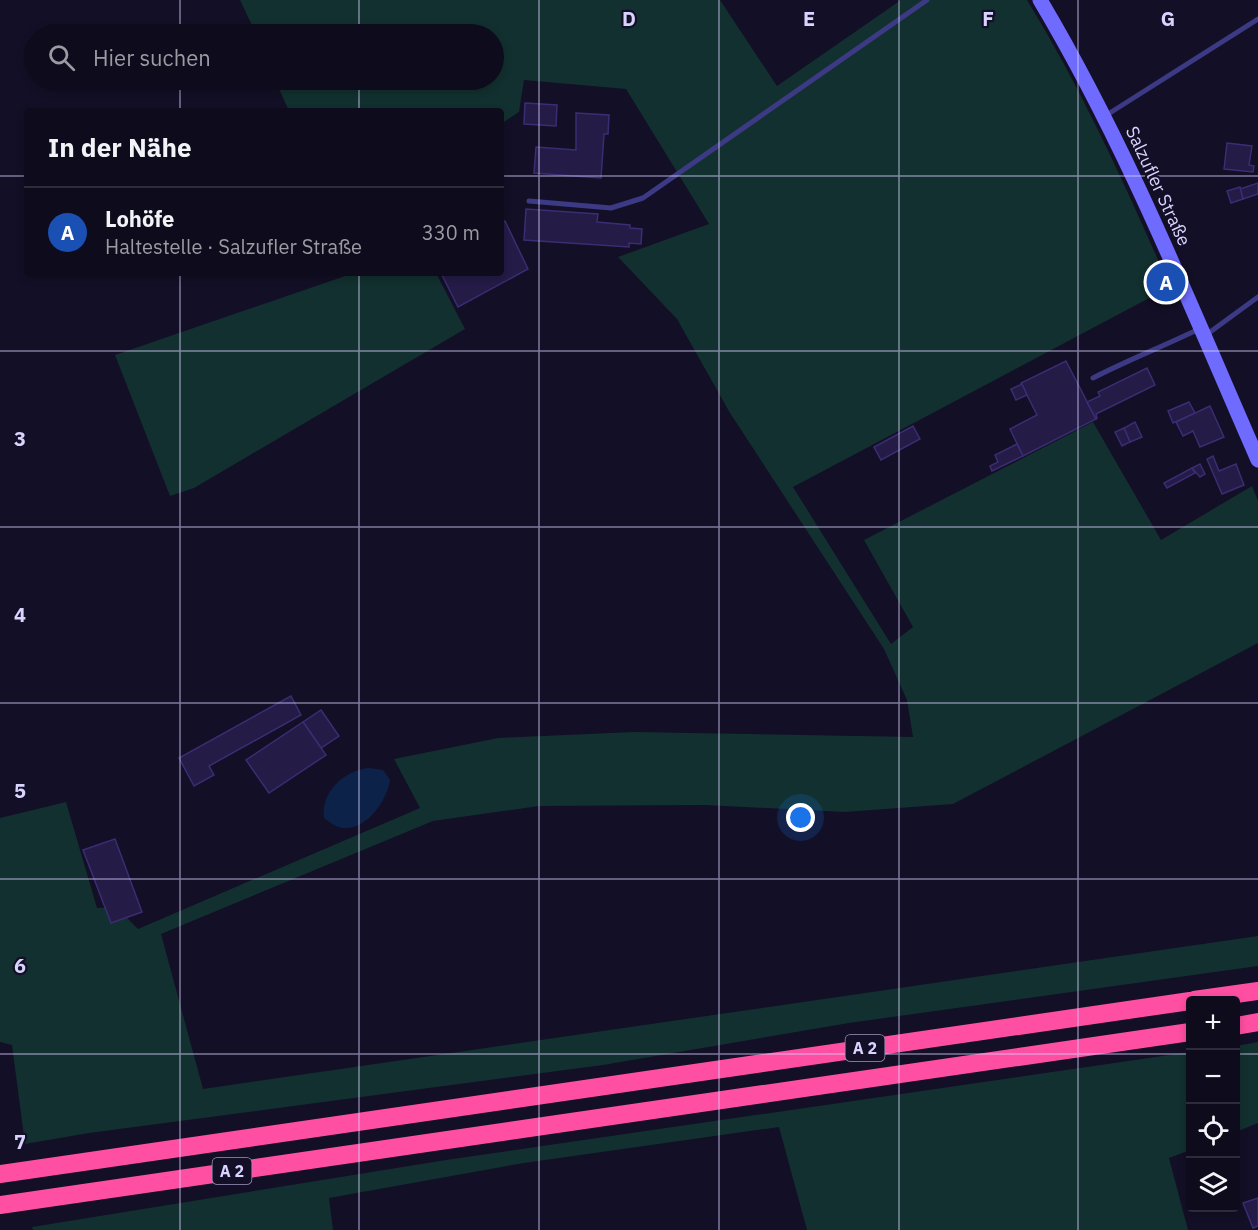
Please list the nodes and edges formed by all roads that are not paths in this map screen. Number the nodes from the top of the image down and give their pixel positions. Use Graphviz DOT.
graph roads {
  1 [pos="927,0"];
  2 [pos="1040,0"];
  3 [pos="1258,19"];
  4 [pos="1104,116"];
  5 [pos="529,201"];
  6 [pos="1258,297"];
  7 [pos="1202,332"];
  8 [pos="1094,378"];
  9 [pos="1258,460"];
  10 [pos="1258,991"];
  11 [pos="1225,996"];
  12 [pos="1186,1002"];
  13 [pos="1258,1022"];
  14 [pos="1240,1025"];
  15 [pos="1186,1033"];
  16 [pos="0,1174"];
  17 [pos="0,1205"];
  1 -- 5 [label="lane"];
  2 -- 4 [label="main road, Salzufler Straße"];
  3 -- 4 [label="lane"];
  4 -- 7 [label="main road, Salzufler Straße"];
  6 -- 7 [label="lane"];
  7 -- 8 [label="lane"];
  7 -- 9 [label="main road, Salzufler Straße"];
  10 -- 11 [label="highway, A 2"];
  12 -- 16 [label="highway, A 2"];
  13 -- 14 [label="highway"];
  15 -- 17 [label="highway, A 2"];
}
